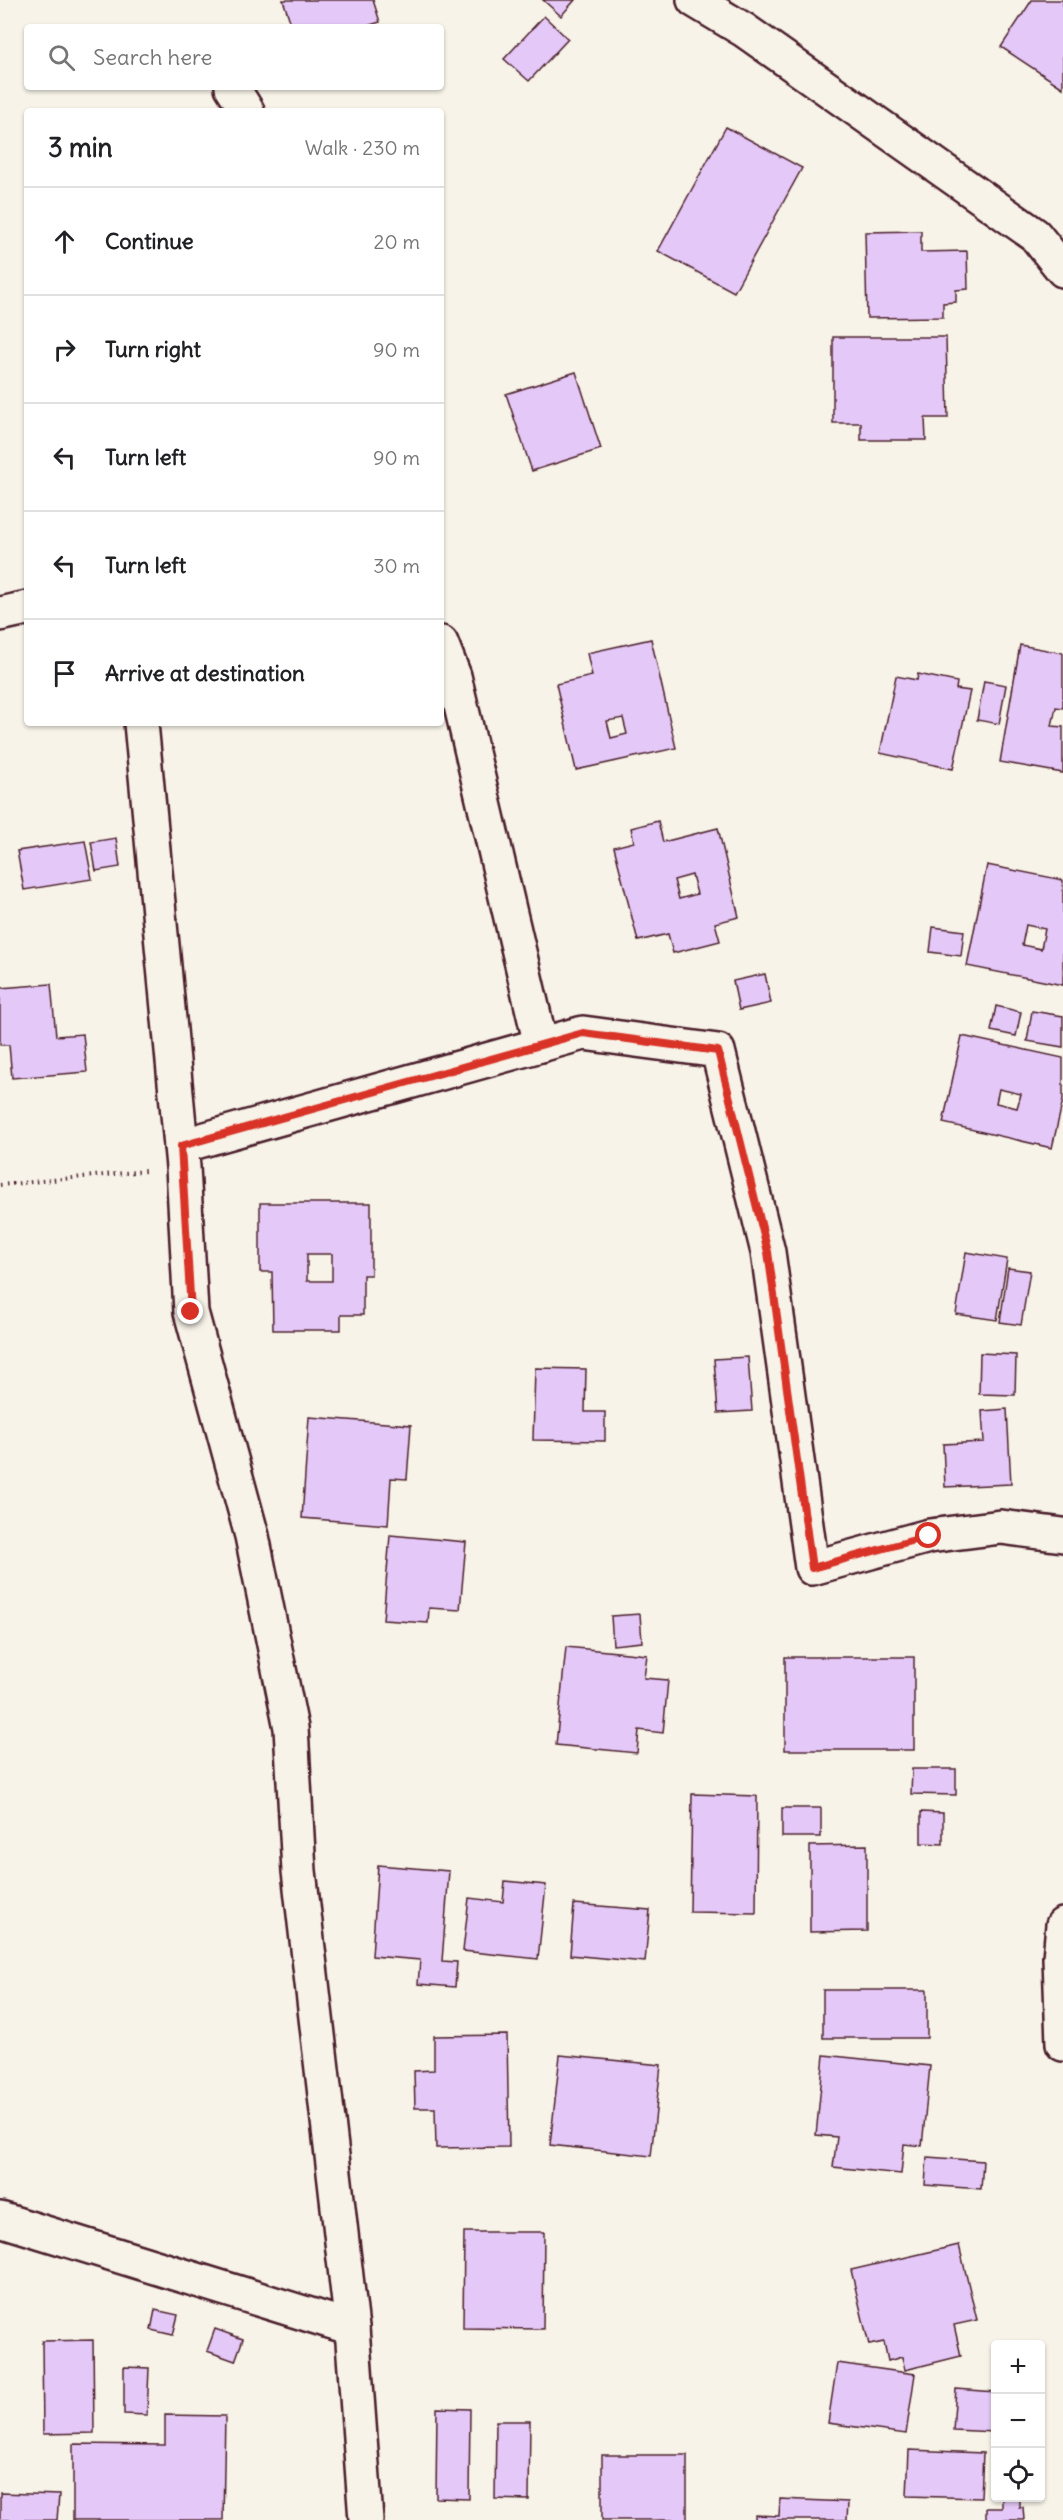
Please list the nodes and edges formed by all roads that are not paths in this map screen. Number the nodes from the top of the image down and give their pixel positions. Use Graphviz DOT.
graph roads {
  1 [pos="694,0"];
  2 [pos="234,90"];
  3 [pos="245,108"];
  4 [pos="1063,270"];
  5 [pos="24,609"];
  6 [pos="0,614"];
  7 [pos="444,651"];
  8 [pos="141,726"];
  9 [pos="541,1045"];
  10 [pos="182,1157"];
  11 [pos="1063,1535"];
  12 [pos="1063,1925"];
  13 [pos="1063,2044"];
  14 [pos="0,2220"];
  15 [pos="352,2328"];
  16 [pos="366,2520"];
  1 -- 4 [label="street"];
  2 -- 3 [label="street"];
  5 -- 6 [label="street"];
  7 -- 9 [label="street"];
  8 -- 10 [label="street"];
  9 -- 10 [label="street"];
  9 -- 11 [label="street"];
  10 -- 15 [label="street"];
  12 -- 13 [label="street"];
  14 -- 15 [label="street"];
  15 -- 16 [label="street"];
}
